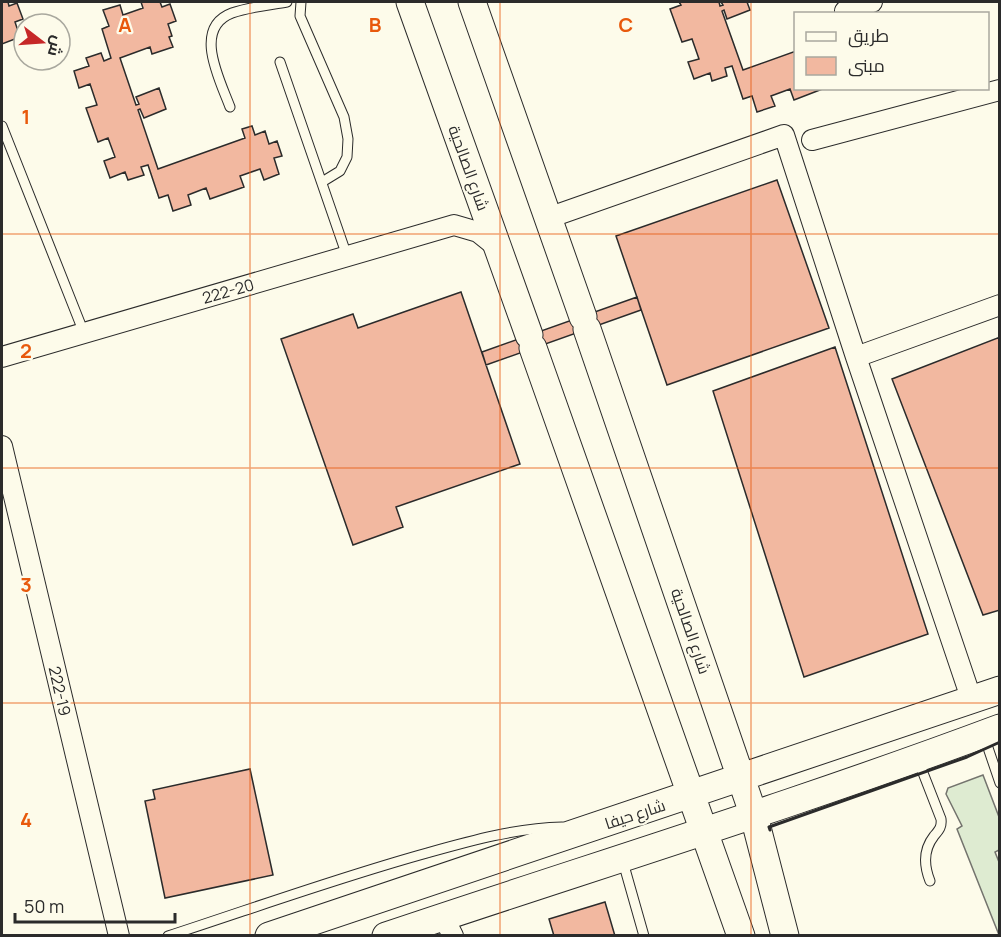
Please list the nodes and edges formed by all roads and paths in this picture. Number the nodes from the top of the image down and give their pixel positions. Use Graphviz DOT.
graph roads {
  1 [pos="287,2"];
  2 [pos="300,2"];
  3 [pos="410,2"];
  4 [pos="472,2"];
  5 [pos="872,2"];
  6 [pos="845,11"];
  7 [pos="280,62"];
  8 [pos="999,90"];
  9 [pos="230,108"];
  10 [pos="2,126"];
  11 [pos="812,140"];
  12 [pos="322,182"];
  13 [pos="475,183"];
  14 [pos="548,218"];
  15 [pos="454,225"];
  16 [pos="498,248"];
  17 [pos="347,256"];
  18 [pos="999,305"];
  19 [pos="84,333"];
  20 [pos="2,357"];
  21 [pos="856,357"];
  22 [pos="2,446"];
  23 [pos="999,690"];
  24 [pos="972,701"];
  25 [pos="991,731"];
  26 [pos="917,758"];
  27 [pos="741,778"];
  28 [pos="999,783"];
  29 [pos="692,795"];
  30 [pos="754,816"];
  31 [pos="597,826"];
  32 [pos="704,832"];
  33 [pos="621,857"];
  34 [pos="930,882"];
  35 [pos="448,926"];
  36 [pos="119,936"];
  37 [pos="168,936"];
  38 [pos="269,936"];
  39 [pos="386,936"];
  40 [pos="644,936"];
  41 [pos="741,936"];
  42 [pos="785,936"];
  1 -- 9 [label="lane"];
  2 -- 12 [label="lane"];
  3 -- 13 [label="main road, شارع الصالحية"];
  4 -- 14 [label="main road, شارع الصالحية"];
  5 -- 6 [label="street"];
  7 -- 12 [label="lane"];
  8 -- 11 [label="street"];
  10 -- 19 [label="lane"];
  12 -- 17 [label="lane"];
  13 -- 15 [label="street"];
  13 -- 16 [label="main road, شارع الصالحية"];
  14 -- 21 [label="street"];
  14 -- 27 [label="main road, شارع الصالحية"];
  15 -- 16 [label="street"];
  15 -- 17 [label="street, 222-20"];
  16 -- 29 [label="main road, شارع الصالحية"];
  17 -- 19 [label="street, 222-20"];
  18 -- 21 [label="street"];
  19 -- 20 [label="street, 222-20"];
  21 -- 24 [label="street"];
  22 -- 36 [label="street, 222-19"];
  23 -- 24 [label="main road, شارع حيفا"];
  24 -- 27 [label="main road, شارع حيفا"];
  25 -- 26 [label="main road"];
  25 -- 28 [label="lane"];
  26 -- 30 [label="main road"];
  26 -- 34 [label="lane"];
  27 -- 29 [label="main road, شارع حيفا"];
  27 -- 30 [label="main road, شارع الصالحية"];
  29 -- 31 [label="main road, شارع حيفا"];
  29 -- 32 [label="main road, شارع الصالحية"];
  30 -- 32 [label="main road"];
  30 -- 42 [label="main road, شارع الصالحية"];
  31 -- 37 [label="lane"];
  31 -- 38 [label="main road, شارع حيفا"];
  32 -- 33 [label="main road"];
  32 -- 41 [label="main road, شارع الصالحية"];
  33 -- 35 [label="main road"];
  33 -- 40 [label="lane"];
  35 -- 39 [label="main road"];
}
